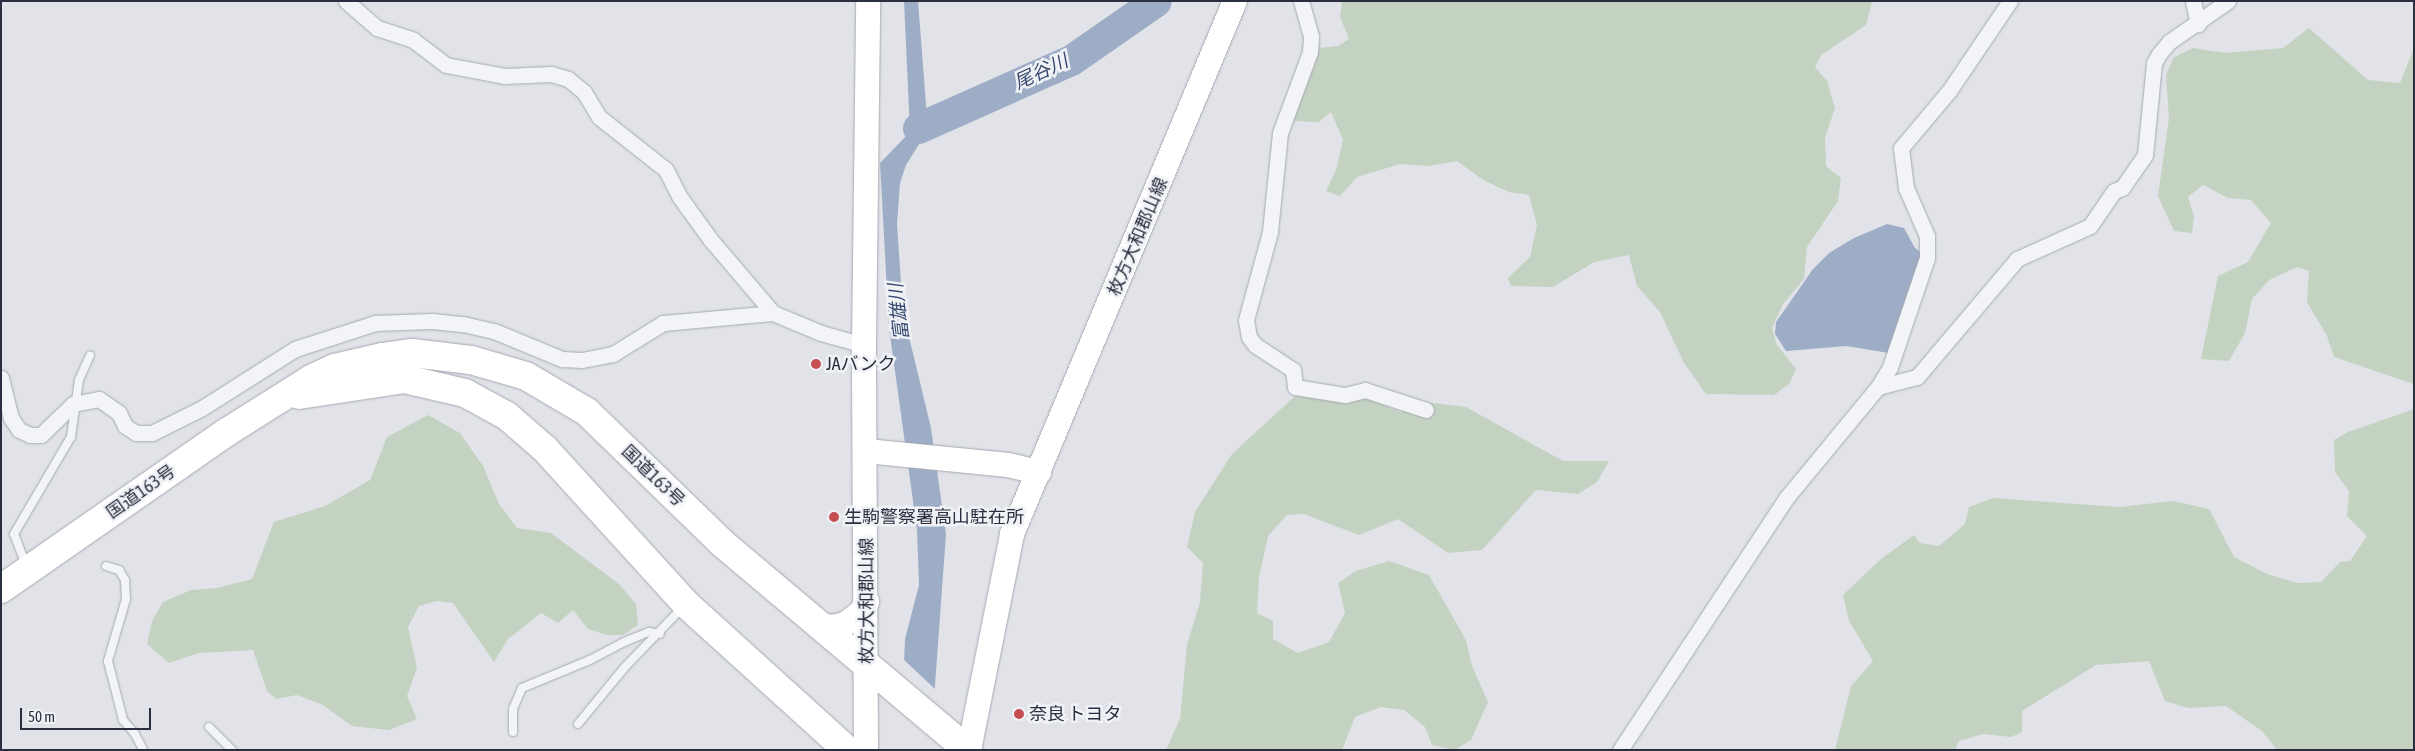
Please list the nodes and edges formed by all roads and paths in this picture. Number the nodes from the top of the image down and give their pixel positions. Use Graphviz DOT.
graph roads {
  1 [pos="346,1"];
  2 [pos="868,1"];
  3 [pos="1235,1"];
  4 [pos="1301,1"];
  5 [pos="2010,1"];
  6 [pos="2193,1"];
  7 [pos="2228,1"];
  8 [pos="2198,24"];
  9 [pos="773,313"];
  10 [pos="864,346"];
  11 [pos="90,355"];
  12 [pos="1,378"];
  13 [pos="1878,387"];
  14 [pos="283,397"];
  15 [pos="76,403"];
  16 [pos="1426,410"];
  17 [pos="866,451"];
  18 [pos="1039,472"];
  19 [pos="106,566"];
  20 [pos="29,572"];
  21 [pos="1,589"];
  22 [pos="867,602"];
  23 [pos="686,604"];
  24 [pos="816,624"];
  25 [pos="660,634"];
  26 [pos="867,666"];
  27 [pos="578,724"];
  28 [pos="209,727"];
  29 [pos="514,732"];
  30 [pos="143,750"];
  31 [pos="232,750"];
  32 [pos="847,750"];
  33 [pos="866,750"];
  34 [pos="968,750"];
  35 [pos="1620,750"];
  1 -- 9 [label="street"];
  2 -- 10 [label="main road, 枚方大和郡山線"];
  3 -- 18 [label="main road, 枚方大和郡山線"];
  4 -- 16 [label="street"];
  5 -- 13 [label="street"];
  6 -- 8 [label="street"];
  7 -- 8 [label="street"];
  8 -- 13 [label="street"];
  9 -- 10 [label="street"];
  9 -- 15 [label="street"];
  10 -- 17 [label="main road, 枚方大和郡山線"];
  11 -- 15 [label="lane"];
  12 -- 15 [label="street"];
  13 -- 35 [label="street"];
  14 -- 20 [label="highway, 国道163号"];
  14 -- 23 [label="highway, 国道163号"];
  14 -- 24 [label="highway, 国道163号"];
  15 -- 20 [label="lane"];
  17 -- 18 [label="main road"];
  17 -- 22 [label="main road, 枚方大和郡山線"];
  18 -- 34 [label="main road, 枚方大和郡山線"];
  19 -- 30 [label="lane"];
  20 -- 21 [label="highway, 国道163号"];
  22 -- 24 [label="main road"];
  22 -- 26 [label="main road, 枚方大和郡山線"];
  23 -- 25 [label="lane"];
  23 -- 32 [label="highway, 国道163号"];
  24 -- 26 [label="highway, 国道163号"];
  25 -- 27 [label="lane"];
  25 -- 29 [label="lane"];
  26 -- 33 [label="main road, 枚方大和郡山線"];
  26 -- 34 [label="highway, 国道163号"];
  28 -- 31 [label="lane"];
}
